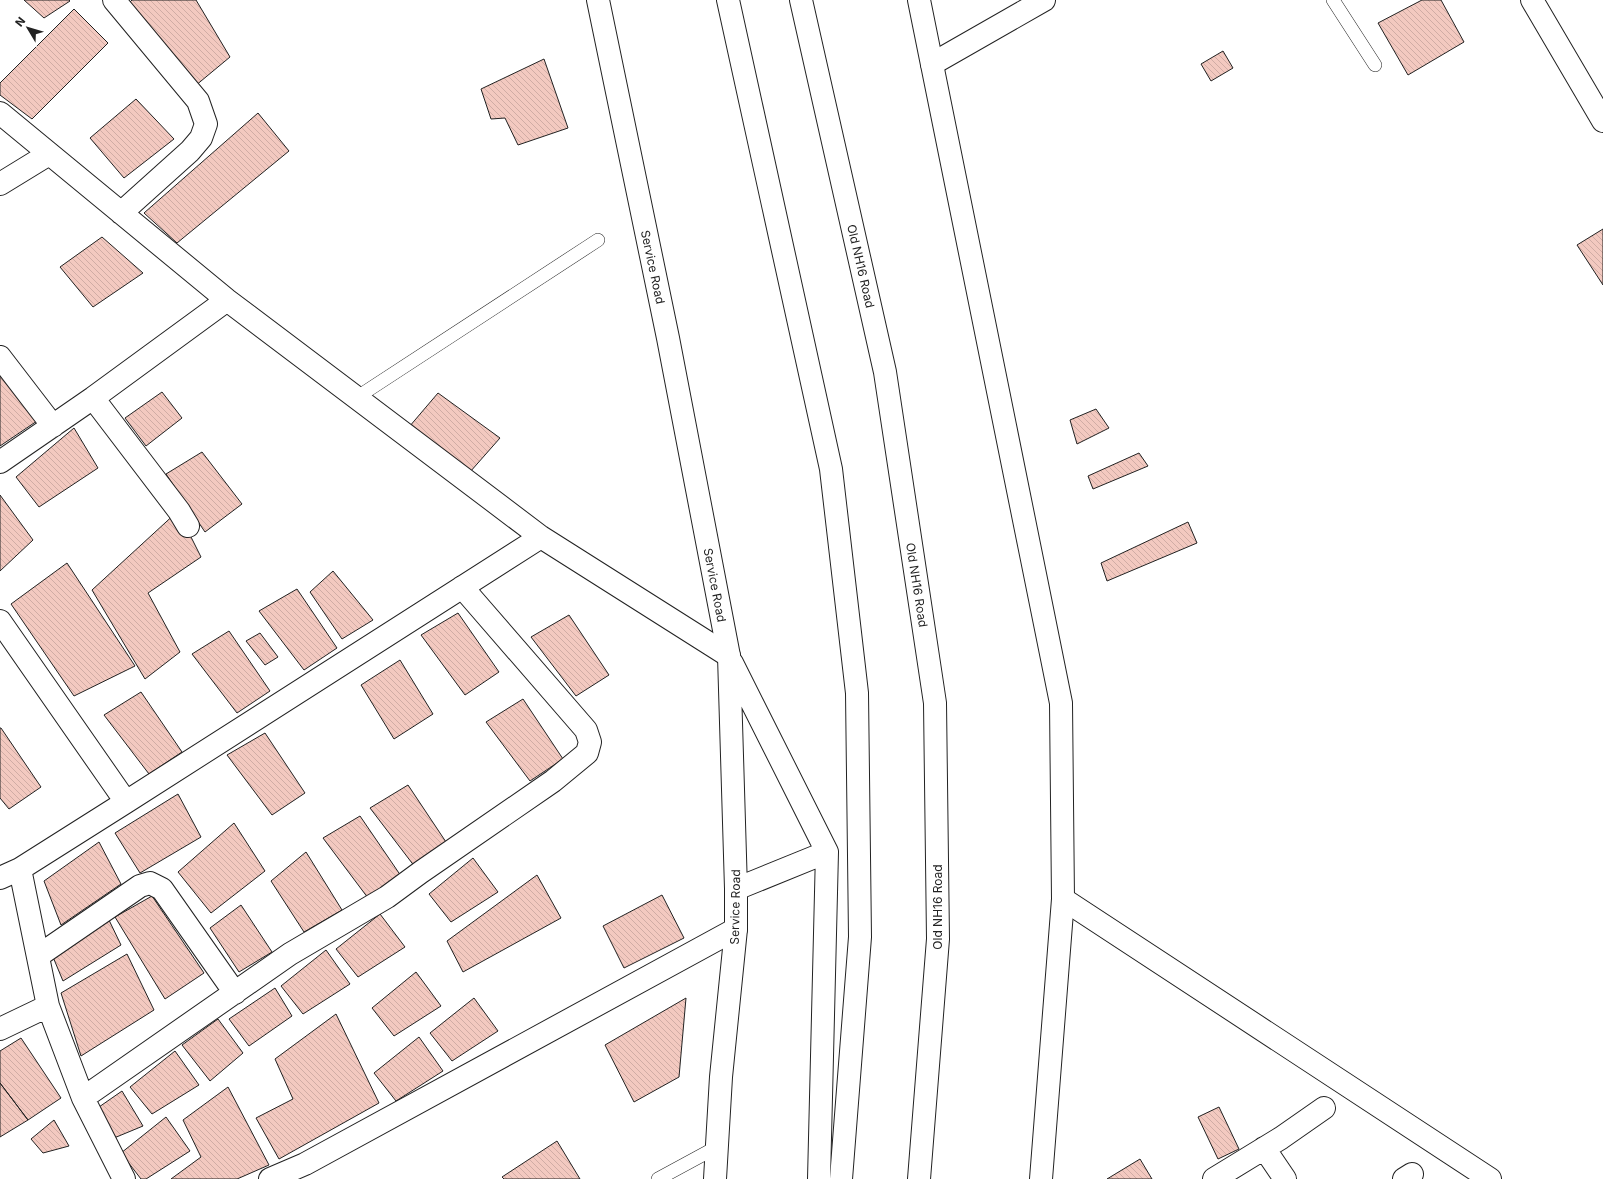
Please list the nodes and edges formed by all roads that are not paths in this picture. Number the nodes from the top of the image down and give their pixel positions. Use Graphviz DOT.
graph roads {
  1 [pos="114,0"];
  2 [pos="598,0"];
  3 [pos="728,0"];
  4 [pos="801,0"];
  5 [pos="919,0"];
  6 [pos="1044,0"];
  7 [pos="1334,0"];
  8 [pos="1532,0"];
  9 [pos="932,64"];
  10 [pos="1375,65"];
  11 [pos="0,113"];
  12 [pos="1603,121"];
  13 [pos="49,154"];
  14 [pos="0,184"];
  15 [pos="121,213"];
  16 [pos="598,240"];
  17 [pos="227,300"];
  18 [pos="0,357"];
  19 [pos="93,398"];
  20 [pos="356,398"];
  21 [pos="53,426"];
  22 [pos="0,462"];
  23 [pos="188,526"];
  24 [pos="541,537"];
  25 [pos="462,587"];
  26 [pos="0,620"];
  27 [pos="729,656"];
  28 [pos="126,802"];
  29 [pos="827,852"];
  30 [pos="20,869"];
  31 [pos="0,878"];
  32 [pos="736,889"];
  33 [pos="1063,899"];
  34 [pos="736,929"];
  35 [pos="38,956"];
  36 [pos="235,993"];
  37 [pos="48,1006"];
  38 [pos="0,1029"];
  39 [pos="83,1098"];
  40 [pos="1324,1108"];
  41 [pos="718,1147"];
  42 [pos="1264,1148"];
  43 [pos="124,1179"];
  44 [pos="270,1179"];
  45 [pos="658,1179"];
  46 [pos="715,1179"];
  47 [pos="819,1179"];
  48 [pos="841,1179"];
  49 [pos="919,1179"];
  50 [pos="1041,1179"];
  51 [pos="1214,1179"];
  52 [pos="1285,1179"];
  53 [pos="1490,1179"];
  1 -- 15 [label="street"];
  2 -- 27 [label="street, Service Road"];
  3 -- 48 [label="street"];
  4 -- 49 [label="street, Old NH16 Road"];
  5 -- 9 [label="street"];
  6 -- 9 [label="street"];
  7 -- 10 [label="lane"];
  8 -- 12 [label="street"];
  9 -- 33 [label="street"];
  11 -- 13 [label="street"];
  13 -- 14 [label="street"];
  13 -- 15 [label="street"];
  15 -- 17 [label="street"];
  16 -- 20 [label="lane"];
  17 -- 19 [label="street"];
  17 -- 20 [label="street"];
  18 -- 21 [label="street"];
  19 -- 21 [label="street"];
  19 -- 23 [label="street"];
  20 -- 24 [label="street"];
  21 -- 22 [label="street"];
  24 -- 25 [label="street"];
  24 -- 27 [label="street"];
  25 -- 28 [label="street"];
  25 -- 36 [label="street"];
  26 -- 28 [label="street"];
  27 -- 29 [label="street"];
  27 -- 32 [label="street, Service Road"];
  28 -- 30 [label="street"];
  29 -- 32 [label="street"];
  29 -- 47 [label="street"];
  30 -- 31 [label="street"];
  30 -- 35 [label="street"];
  32 -- 34 [label="street, Service Road"];
  33 -- 50 [label="street"];
  33 -- 53 [label="street"];
  34 -- 41 [label="street, Service Road"];
  34 -- 44 [label="street"];
  35 -- 36 [label="street"];
  35 -- 37 [label="street"];
  36 -- 39 [label="street"];
  37 -- 38 [label="street"];
  37 -- 39 [label="street"];
  39 -- 43 [label="street"];
  40 -- 42 [label="street"];
  41 -- 45 [label="lane"];
  41 -- 46 [label="street, Service Road"];
  42 -- 51 [label="street"];
  42 -- 52 [label="street"];
}
